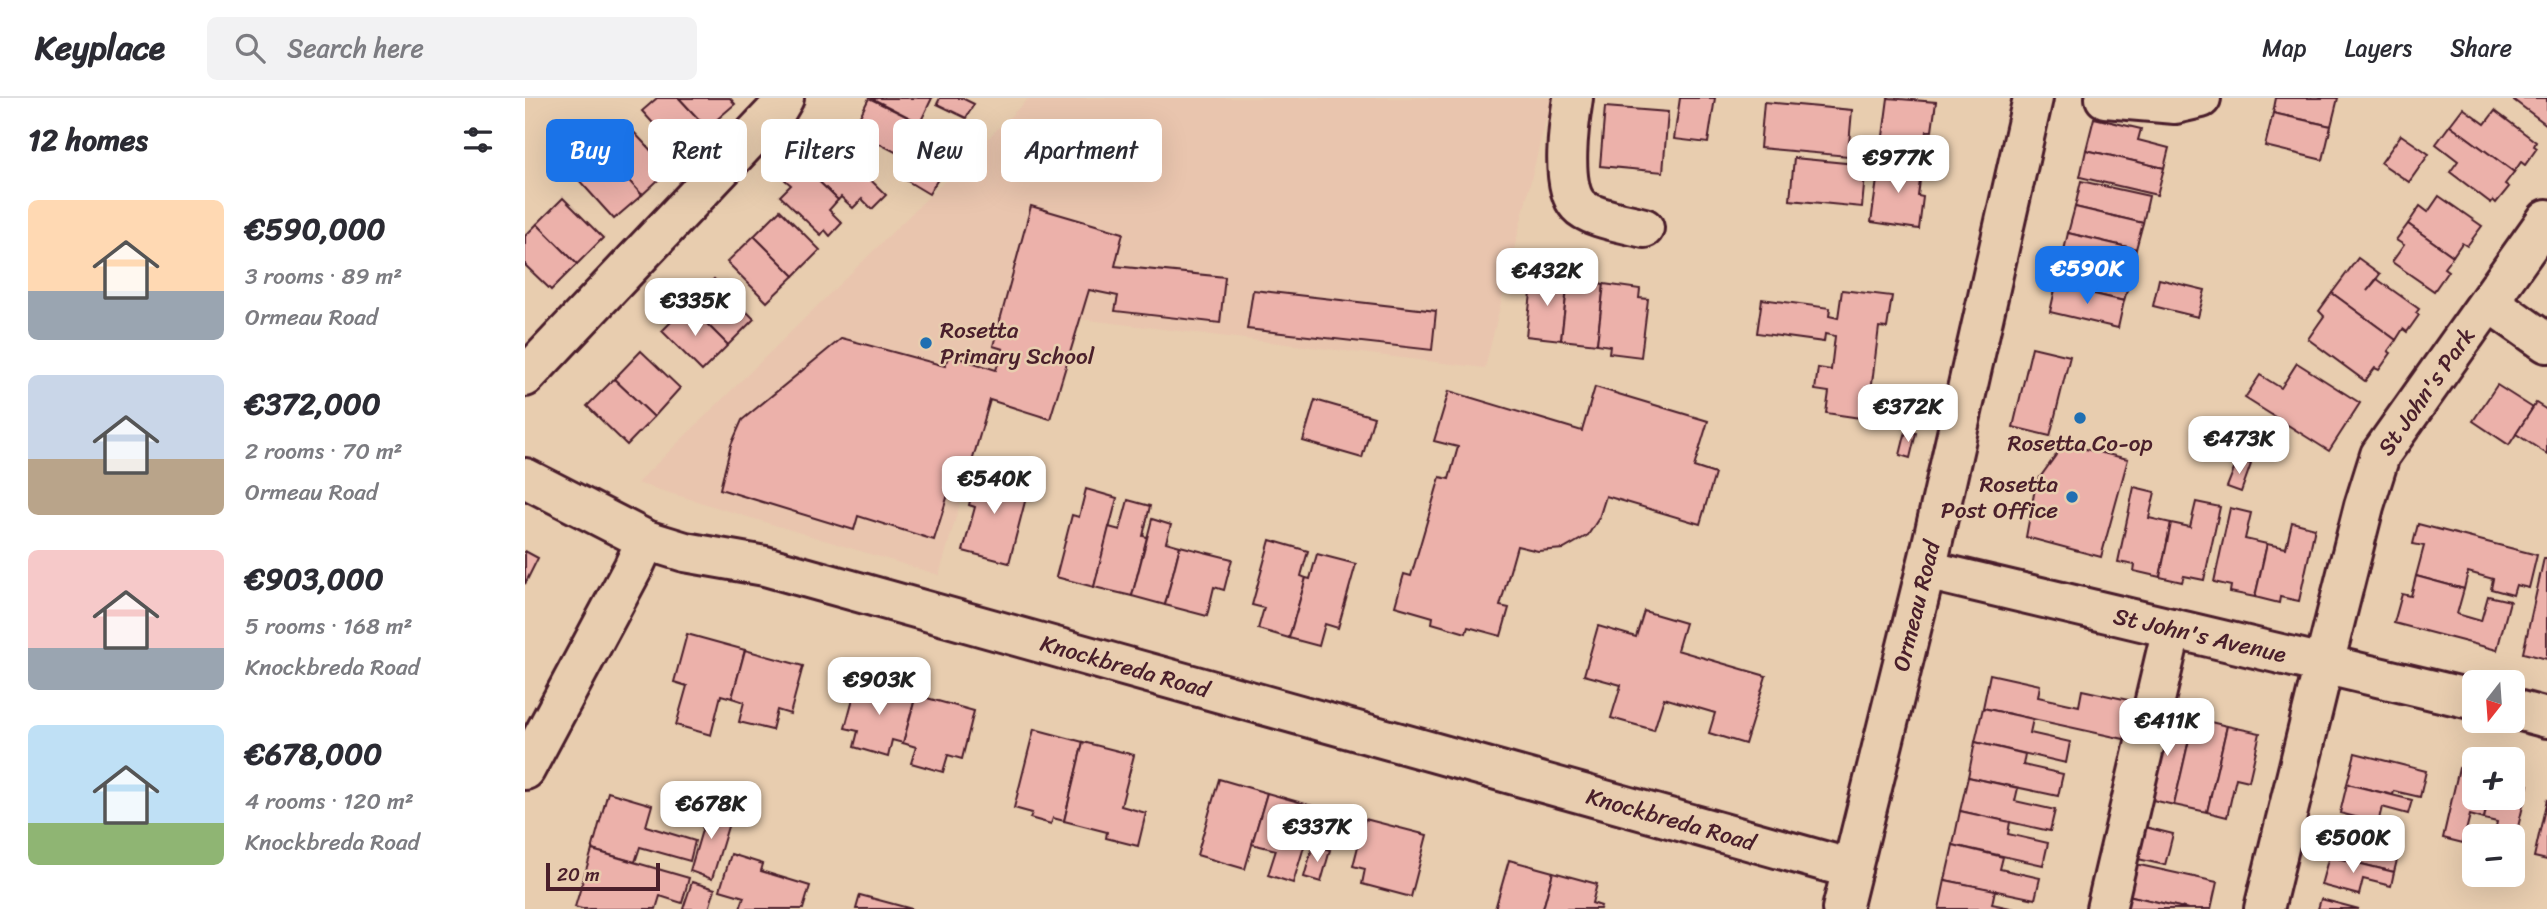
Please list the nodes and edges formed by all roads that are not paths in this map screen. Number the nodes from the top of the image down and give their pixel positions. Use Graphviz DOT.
graph roads {
  1 [pos="784,98"];
  2 [pos="1573,98"];
  3 [pos="2033,98"];
  4 [pos="2105,98"];
  5 [pos="2200,98"];
  6 [pos="2547,219"];
  7 [pos="1644,228"];
  8 [pos="2489,302"];
  9 [pos="2547,343"];
  10 [pos="525,377"];
  11 [pos="525,478"];
  12 [pos="646,540"];
  13 [pos="1926,570"];
  14 [pos="2172,628"];
  15 [pos="2324,664"];
  16 [pos="2462,697"];
  17 [pos="2525,712"];
  18 [pos="2547,718"];
  19 [pos="525,770"];
  20 [pos="1852,869"];
  21 [pos="1842,909"];
  22 [pos="2106,909"];
  23 [pos="2264,909"];
  1 -- 10 [label="street"];
  2 -- 7 [label="street"];
  3 -- 13 [label="street, Ormeau Road"];
  4 -- 5 [label="street"];
  6 -- 8 [label="street, St John's Park"];
  8 -- 9 [label="street"];
  8 -- 15 [label="street, St John's Park"];
  11 -- 12 [label="street, Knockbreda Road"];
  12 -- 19 [label="street"];
  12 -- 20 [label="street, Knockbreda Road"];
  13 -- 14 [label="street, St John's Avenue"];
  13 -- 20 [label="street, Ormeau Road"];
  14 -- 15 [label="street, St John's Avenue"];
  14 -- 22 [label="street"];
  15 -- 16 [label="street, St John's Avenue"];
  15 -- 23 [label="street, St John's Park"];
  17 -- 18 [label="street"];
  20 -- 21 [label="street, Ormeau Road"];
}
